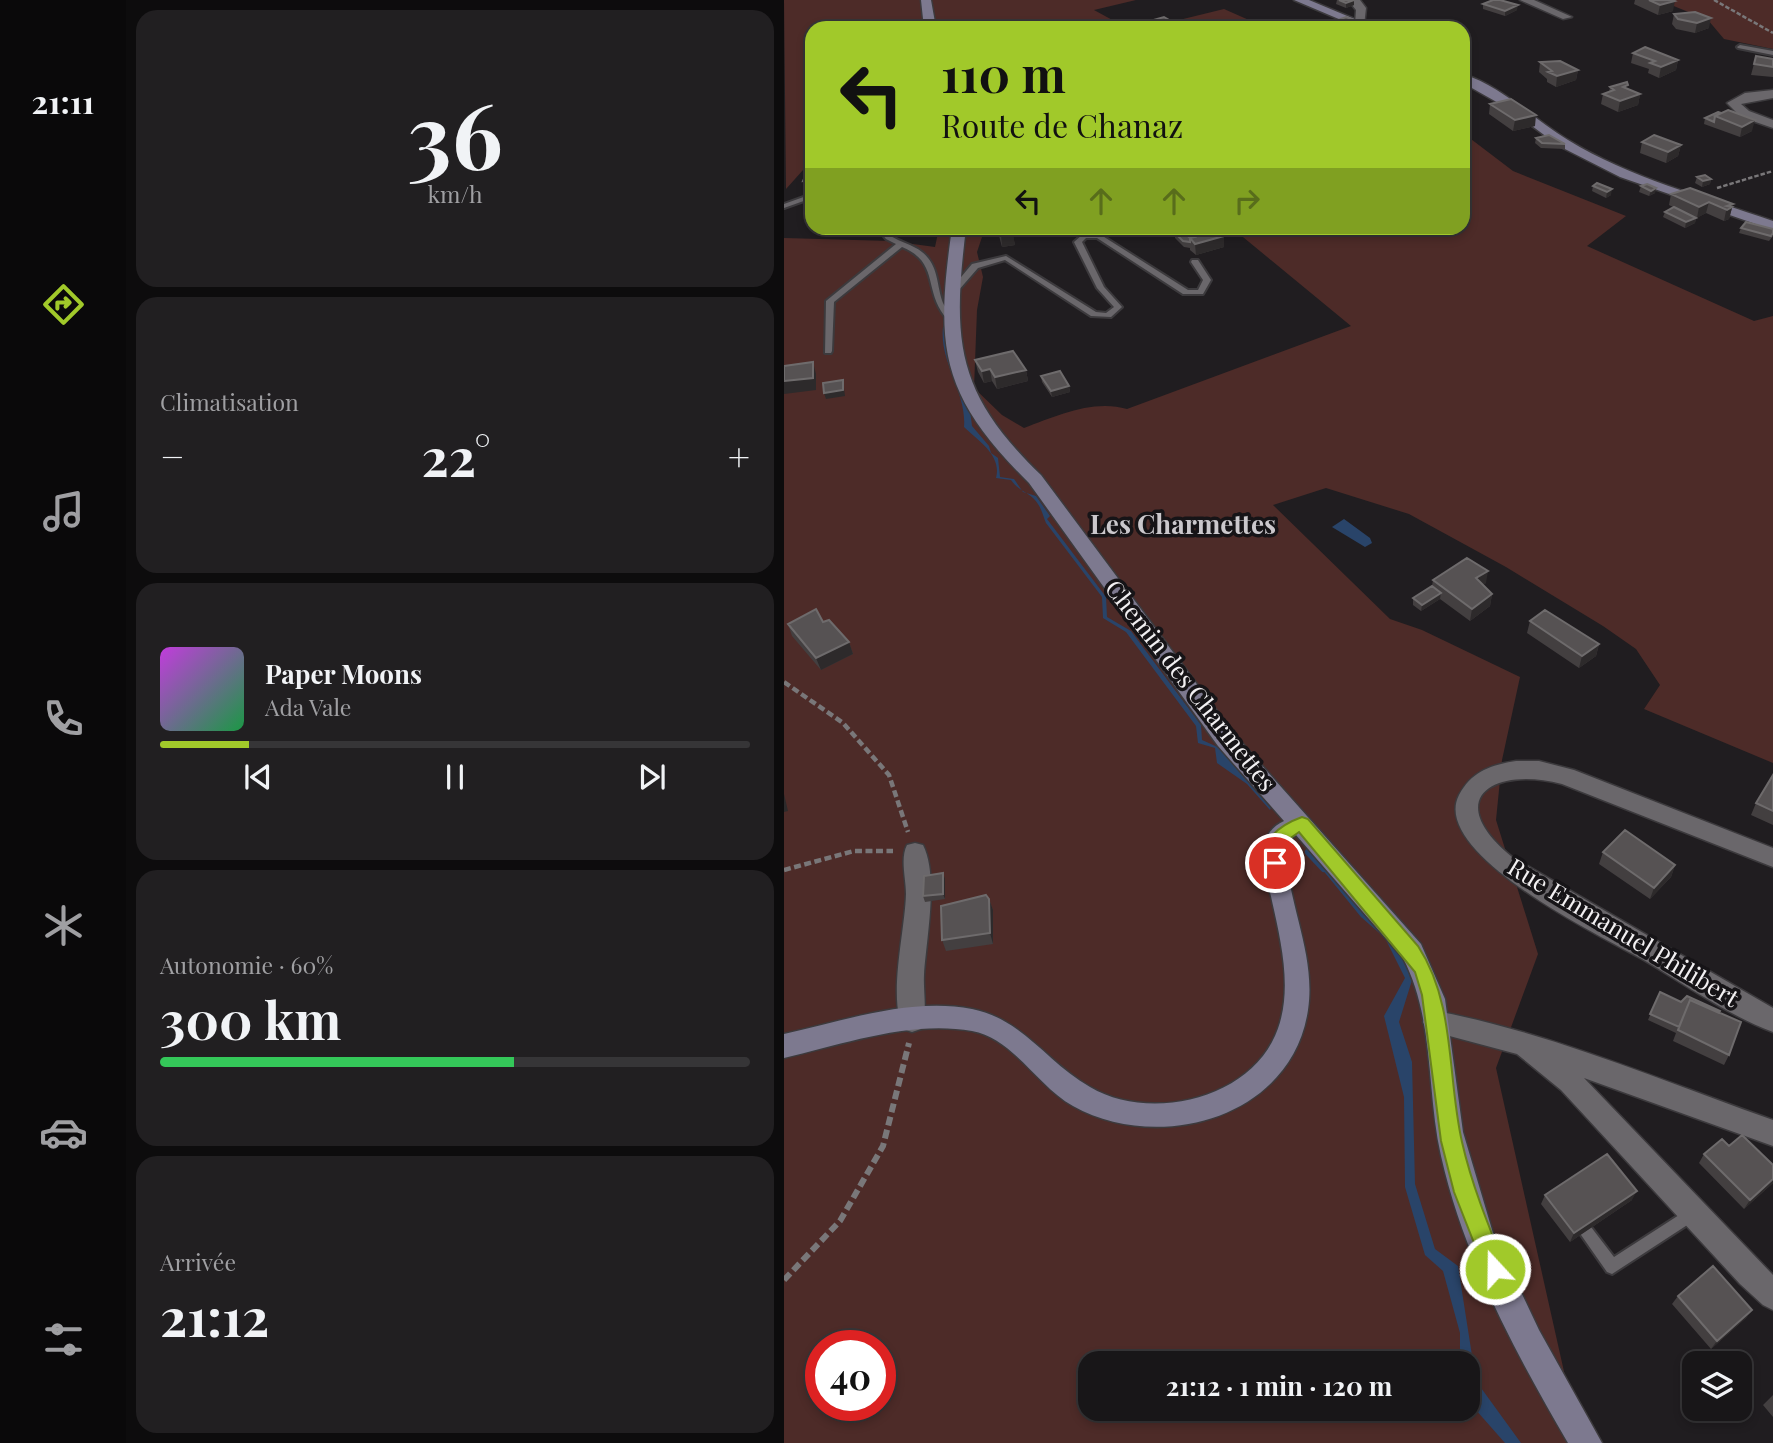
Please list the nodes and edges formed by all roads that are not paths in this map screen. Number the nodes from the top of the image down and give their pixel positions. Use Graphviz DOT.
graph roads {
  1 [pos="926,0"];
  2 [pos="1299,0"];
  3 [pos="1353,0"];
  4 [pos="1525,0"];
  5 [pos="1567,17"];
  6 [pos="929,21"];
  7 [pos="1352,21"];
  8 [pos="1364,21"];
  9 [pos="1740,47"];
  10 [pos="1773,53"];
  11 [pos="1470,82"];
  12 [pos="1773,94"];
  13 [pos="1773,124"];
  14 [pos="805,198"];
  15 [pos="784,206"];
  16 [pos="1773,226"];
  17 [pos="884,235"];
  18 [pos="958,235"];
  19 [pos="902,243"];
  20 [pos="1010,249"];
  21 [pos="1006,258"];
  22 [pos="1195,262"];
  23 [pos="955,289"];
  24 [pos="951,318"];
  25 [pos="828,351"];
  26 [pos="1293,827"];
  27 [pos="915,852"];
  28 [pos="1773,858"];
  29 [pos="912,1021"];
  30 [pos="1773,1021"];
  31 [pos="1436,1022"];
  32 [pos="1525,1045"];
  33 [pos="784,1046"];
  34 [pos="1773,1133"];
  35 [pos="1693,1213"];
  36 [pos="1586,1232"];
  37 [pos="1773,1295"];
  38 [pos="1586,1443"];
  1 -- 6 [label="street"];
  2 -- 7 [label="street"];
  3 -- 8 [label="street"];
  4 -- 5 [label="street"];
  9 -- 10 [label="lane"];
  11 -- 16 [label="street"];
  12 -- 13 [label="street"];
  14 -- 15 [label="lane"];
  17 -- 19 [label="lane"];
  18 -- 23 [label="street, Chemin des Charmettes"];
  19 -- 24 [label="lane"];
  19 -- 25 [label="lane"];
  20 -- 21 [label="lane"];
  21 -- 22 [label="lane"];
  21 -- 23 [label="lane"];
  23 -- 24 [label="street, Chemin des Charmettes"];
  24 -- 26 [label="street, Chemin des Charmettes"];
  26 -- 29 [label="street"];
  26 -- 31 [label="street, Chemin des Charmettes"];
  27 -- 29 [label="street"];
  28 -- 30 [label="street, Rue Emmanuel Philibert"];
  29 -- 33 [label="street"];
  31 -- 32 [label="street"];
  31 -- 38 [label="street, Chemin des Charmettes"];
  32 -- 34 [label="street"];
  32 -- 35 [label="street"];
  35 -- 36 [label="lane"];
  35 -- 37 [label="street"];
}
